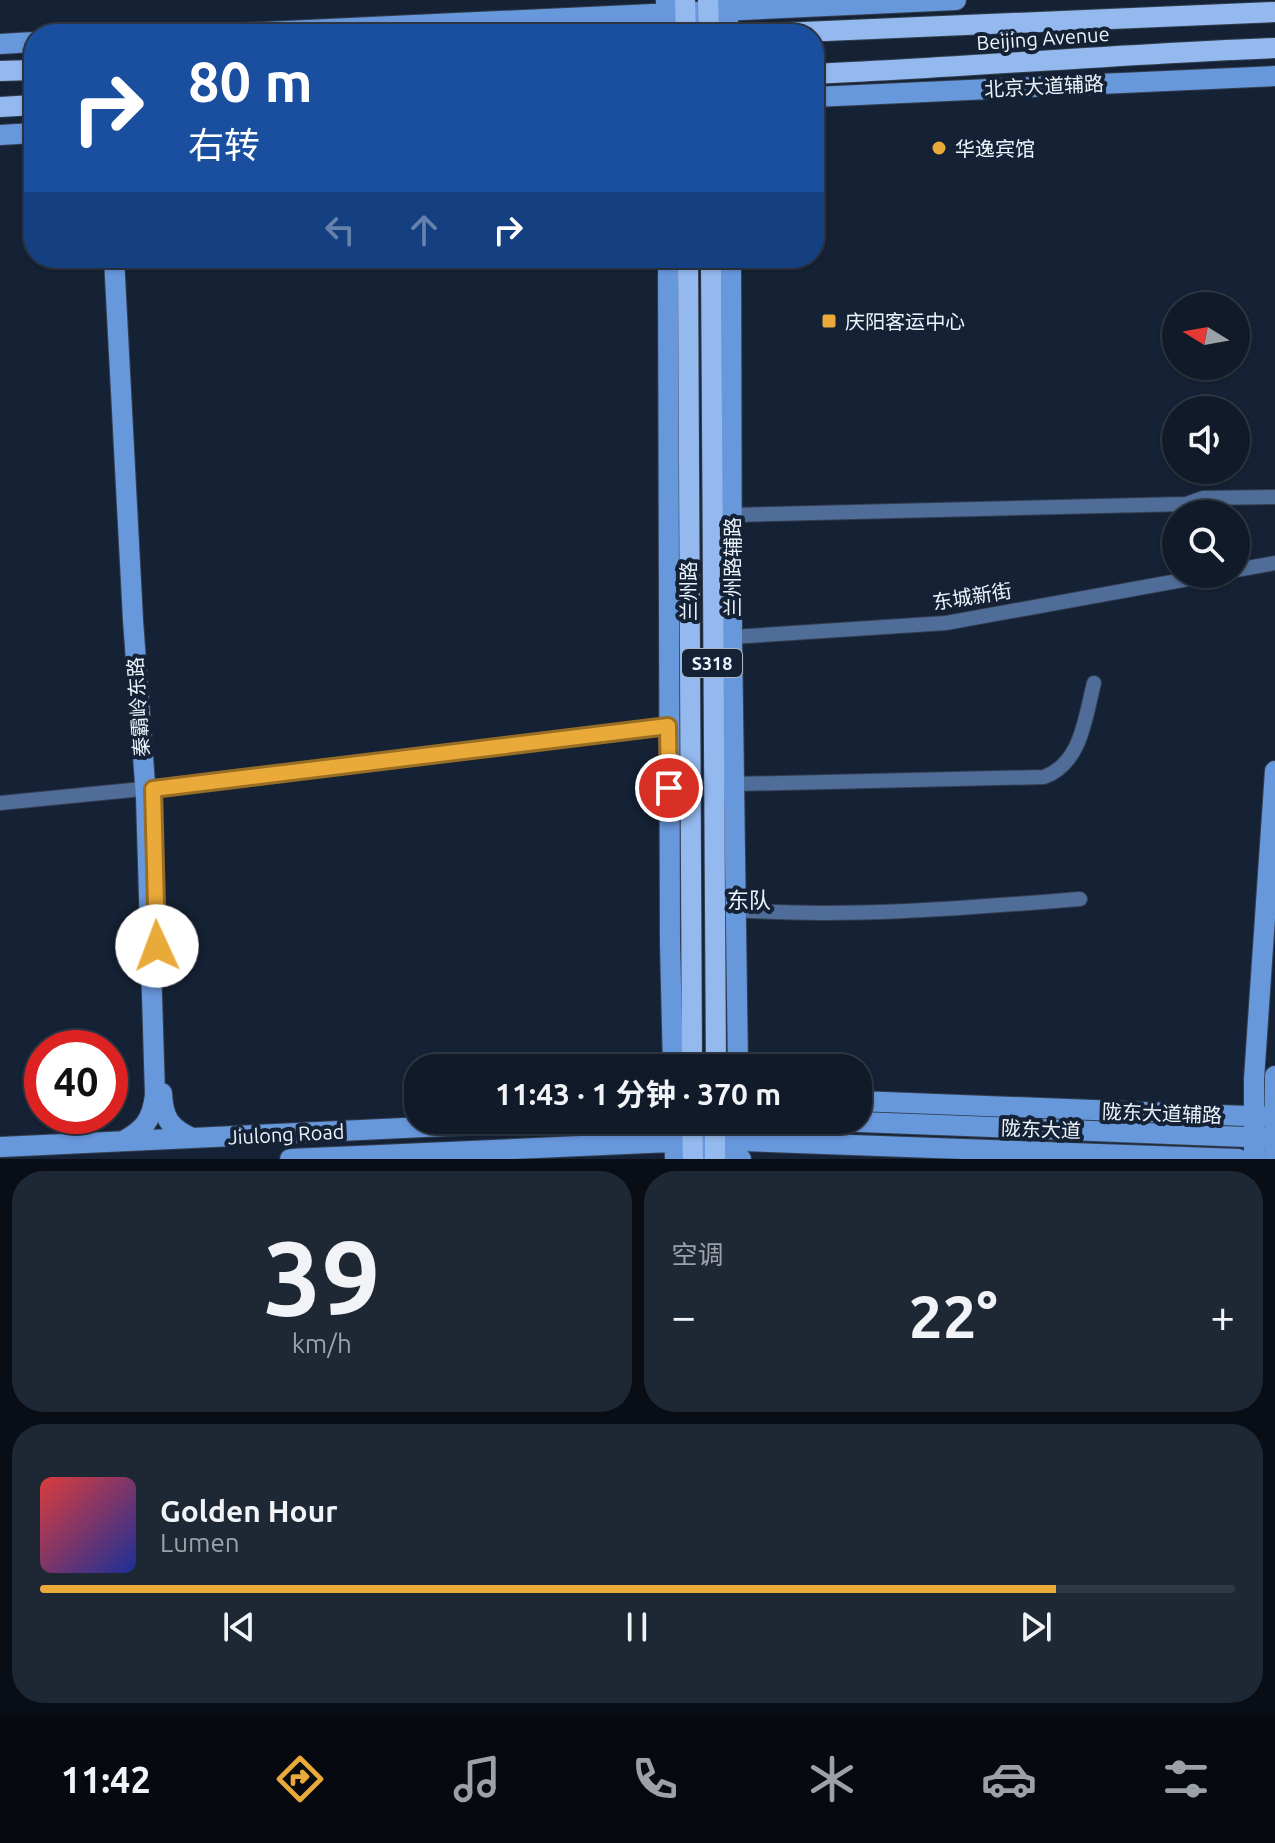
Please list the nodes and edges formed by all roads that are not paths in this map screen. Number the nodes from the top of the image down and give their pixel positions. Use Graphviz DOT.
graph roads {
  1 [pos="956,0"];
  2 [pos="718,5"];
  3 [pos="674,12"];
  4 [pos="1275,12"];
  5 [pos="426,24"];
  6 [pos="725,24"];
  7 [pos="824,31"];
  8 [pos="24,43"];
  9 [pos="0,44"];
  10 [pos="1275,48"];
  11 [pos="24,70"];
  12 [pos="0,71"];
  13 [pos="824,74"];
  14 [pos="1275,76"];
  15 [pos="824,97"];
  16 [pos="24,106"];
  17 [pos="0,107"];
  18 [pos="24,134"];
  19 [pos="0,135"];
  20 [pos="115,268"];
  21 [pos="128,268"];
  22 [pos="668,268"];
  23 [pos="688,268"];
  24 [pos="711,268"];
  25 [pos="731,268"];
  26 [pos="1275,497"];
  27 [pos="732,515"];
  28 [pos="1275,563"];
  29 [pos="1250,567"];
  30 [pos="1162,584"];
  31 [pos="732,637"];
  32 [pos="1094,683"];
  33 [pos="668,726"];
  34 [pos="1275,771"];
  35 [pos="736,784"];
  36 [pos="149,789"];
  37 [pos="0,803"];
  38 [pos="1080,899"];
  39 [pos="736,910"];
  40 [pos="673,1054"];
  41 [pos="692,1054"];
  42 [pos="716,1054"];
  43 [pos="738,1054"];
  44 [pos="1275,1076"];
  45 [pos="872,1102"];
  46 [pos="1268,1117"];
  47 [pos="872,1123"];
  48 [pos="404,1128"];
  49 [pos="192,1138"];
  50 [pos="1268,1138"];
  51 [pos="123,1141"];
  52 [pos="715,1143"];
  53 [pos="687,1145"];
  54 [pos="0,1147"];
  55 [pos="738,1147"];
  56 [pos="290,1159"];
  57 [pos="1238,1159"];
  58 [pos="1254,1159"];
  59 [pos="1274,1159"];
  1 -- 2 [label="street"];
  2 -- 3 [label="street"];
  2 -- 6 [label="street"];
  3 -- 5 [label="street"];
  4 -- 7 [label="main road, Beijing Avenue"];
  8 -- 9 [label="street"];
  10 -- 13 [label="main road, Beijing Avenue"];
  11 -- 12 [label="main road"];
  14 -- 15 [label="street, 北京大道辅路"];
  16 -- 17 [label="main road"];
  18 -- 19 [label="street"];
  20 -- 36 [label="street, 秦霸岭东路"];
  21 -- 36 [label="street, 秦霸岭东路"];
  22 -- 33 [label="street"];
  23 -- 41 [label="main road, 兰州路 / S318"];
  24 -- 42 [label="main road, 兰州路 / S318"];
  25 -- 27 [label="street, 兰州路辅路"];
  26 -- 27 [label="street"];
  27 -- 31 [label="street, 兰州路辅路"];
  28 -- 29 [label="street"];
  30 -- 31 [label="street, 东城新街"];
  31 -- 35 [label="street, 兰州路辅路"];
  32 -- 35 [label="street"];
  33 -- 36 [label="street"];
  33 -- 40 [label="street"];
  34 -- 46 [label="street"];
  35 -- 39 [label="street, 兰州路辅路"];
  36 -- 37 [label="street"];
  36 -- 49 [label="street, 秦霸岭东路"];
  36 -- 51 [label="street, 秦霸岭东路"];
  38 -- 39 [label="street"];
  39 -- 43 [label="street, 兰州路辅路"];
  44 -- 46 [label="street"];
  45 -- 46 [label="street, 陇东大道辅路"];
  46 -- 50 [label="street"];
  47 -- 50 [label="street, 陇东大道"];
  48 -- 49 [label="street, Jiulong Road"];
  49 -- 51 [label="street, Jiulong Road"];
  50 -- 58 [label="street"];
  50 -- 59 [label="street"];
  51 -- 54 [label="street, Jiulong Road"];
  52 -- 53 [label="street"];
  52 -- 55 [label="street"];
  53 -- 56 [label="street, Jiulong Road"];
  55 -- 57 [label="street, 陇东大道"];
}
